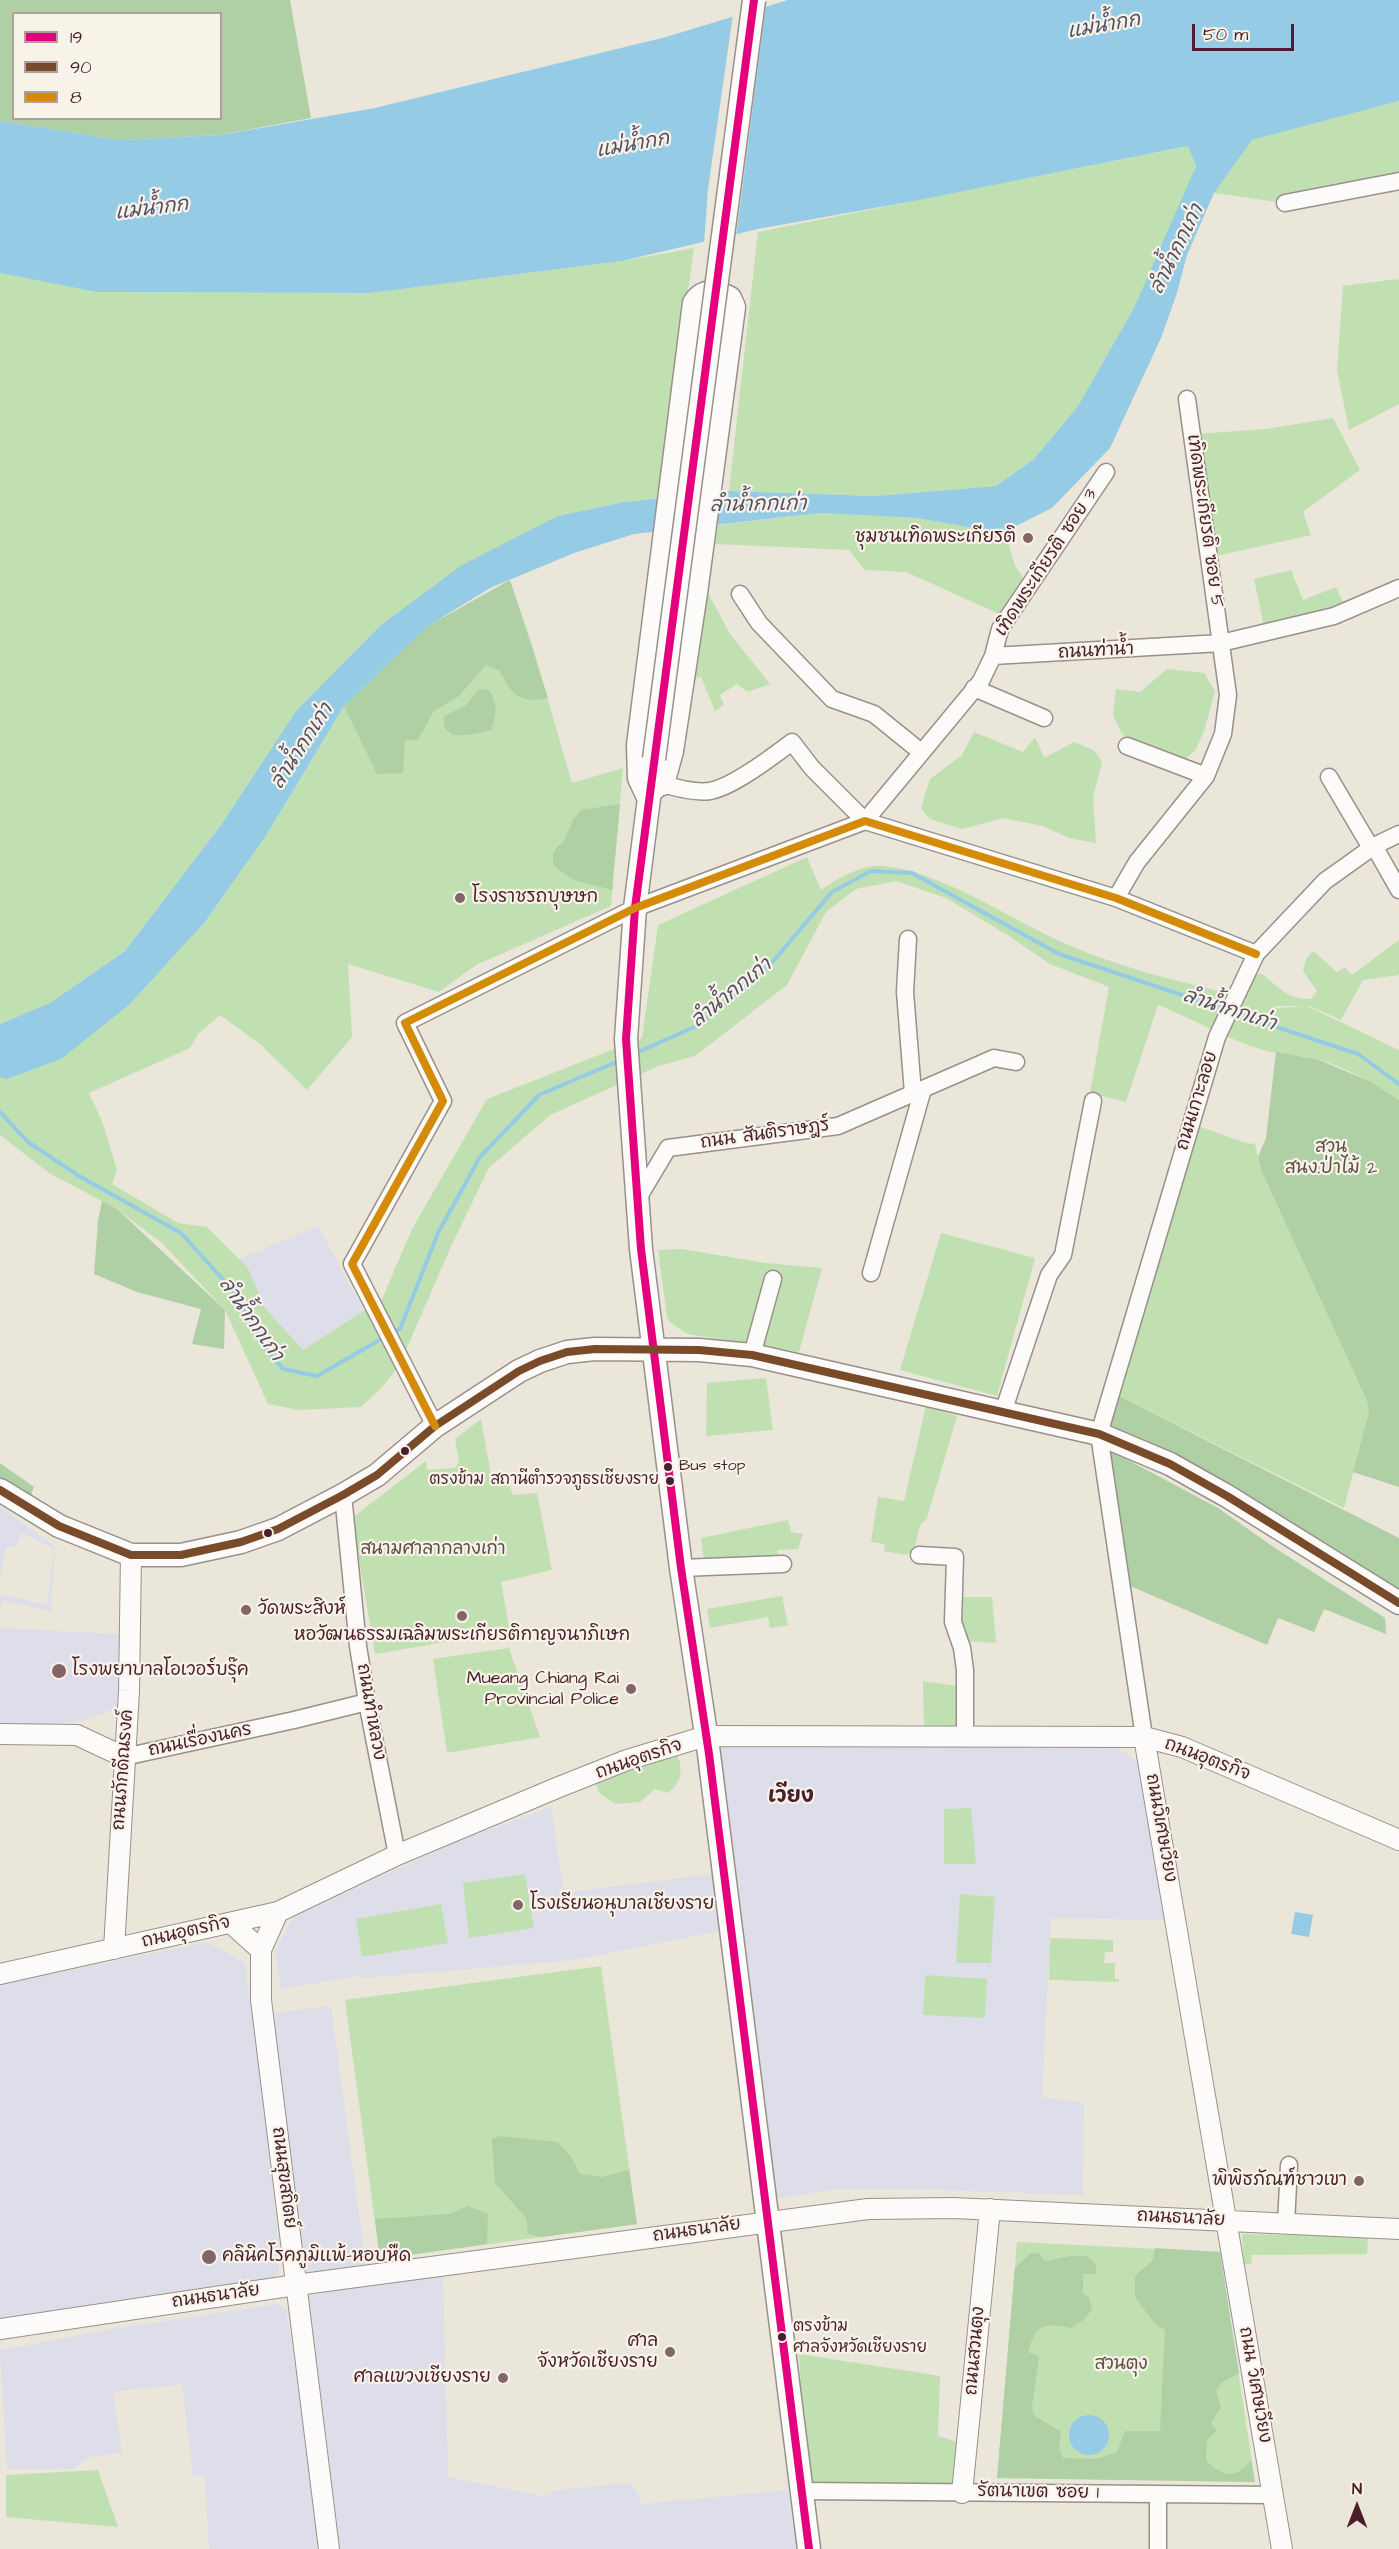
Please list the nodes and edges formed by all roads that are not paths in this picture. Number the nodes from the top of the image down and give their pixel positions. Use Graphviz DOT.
graph roads {
  1 [pos="754,0"];
  2 [pos="1399,181"];
  3 [pos="1285,203"];
  4 [pos="1186,399"];
  5 [pos="1106,472"];
  6 [pos="1399,588"];
  7 [pos="740,594"];
  8 [pos="1221,643"];
  9 [pos="993,656"];
  10 [pos="974,688"];
  11 [pos="1044,718"];
  12 [pos="1127,746"];
  13 [pos="921,752"];
  14 [pos="1206,776"];
  15 [pos="1329,777"];
  16 [pos="656,792"];
  17 [pos="865,821"];
  18 [pos="1399,834"];
  19 [pos="1373,847"];
  20 [pos="1399,890"];
  21 [pos="1116,898"];
  22 [pos="634,908"];
  23 [pos="908,939"];
  24 [pos="1256,954"];
  25 [pos="1016,1062"];
  26 [pos="918,1091"];
  27 [pos="1093,1101"];
  28 [pos="637,1200"];
  29 [pos="871,1272"];
  30 [pos="772,1279"];
  31 [pos="653,1350"];
  32 [pos="752,1354"];
  33 [pos="1004,1412"];
  34 [pos="435,1426"];
  35 [pos="1099,1434"];
  36 [pos="0,1490"];
  37 [pos="343,1495"];
  38 [pos="131,1555"];
  39 [pos="919,1555"];
  40 [pos="783,1564"];
  41 [pos="681,1569"];
  42 [pos="1399,1603"];
  43 [pos="367,1702"];
  44 [pos="0,1734"];
  45 [pos="706,1736"];
  46 [pos="965,1737"];
  47 [pos="1144,1737"];
  48 [pos="124,1757"];
  49 [pos="1399,1840"];
  50 [pos="397,1855"];
  51 [pos="278,1912"];
  52 [pos="231,1923"];
  53 [pos="114,1949"];
  54 [pos="261,1950"];
  55 [pos="0,1974"];
  56 [pos="1289,2165"];
  57 [pos="990,2210"];
  58 [pos="768,2221"];
  59 [pos="1227,2221"];
  60 [pos="1286,2224"];
  61 [pos="1399,2229"];
  62 [pos="296,2285"];
  63 [pos="0,2329"];
  64 [pos="802,2491"];
  65 [pos="962,2493"];
  66 [pos="1158,2494"];
  67 [pos="1273,2496"];
  68 [pos="329,2549"];
  69 [pos="810,2549"];
  70 [pos="1158,2549"];
  71 [pos="1282,2549"];
  1 -- 16 [label="main road, bridge"];
  2 -- 3 [label="street"];
  4 -- 8 [label="street, เทิดพระเกียรติ ซอย 5"];
  5 -- 9 [label="street, เทิดพระเกียรติ ซอย 3"];
  6 -- 8 [label="street, ถนนท่าน้ำ"];
  7 -- 13 [label="street"];
  8 -- 9 [label="street, ถนนท่าน้ำ"];
  8 -- 14 [label="street, เทิดพระเกียรติ ซอย 5"];
  9 -- 10 [label="street"];
  10 -- 11 [label="street"];
  10 -- 13 [label="street"];
  12 -- 14 [label="street"];
  13 -- 17 [label="street"];
  14 -- 21 [label="street, เทิดพระเกียรติ ซอย 5"];
  15 -- 19 [label="street"];
  16 -- 16 [label="main road"];
  16 -- 17 [label="street"];
  16 -- 22 [label="main road"];
  17 -- 21 [label="street"];
  17 -- 22 [label="street"];
  18 -- 19 [label="street, ถนนเกาะลอย"];
  19 -- 20 [label="street"];
  19 -- 24 [label="street, ถนนเกาะลอย"];
  21 -- 24 [label="street"];
  22 -- 28 [label="main road"];
  22 -- 34 [label="street"];
  23 -- 26 [label="street"];
  24 -- 35 [label="street, ถนนเกาะลอย"];
  25 -- 26 [label="street, ถนน สันติราษฎร์"];
  26 -- 28 [label="street, ถนน สันติราษฎร์"];
  26 -- 29 [label="street"];
  27 -- 33 [label="street"];
  28 -- 31 [label="main road"];
  30 -- 32 [label="street"];
  31 -- 32 [label="main road"];
  31 -- 34 [label="main road"];
  31 -- 41 [label="main road"];
  32 -- 33 [label="main road"];
  33 -- 35 [label="main road"];
  34 -- 37 [label="main road"];
  35 -- 42 [label="main road"];
  35 -- 47 [label="street, ถนนวิเศษเวียง"];
  36 -- 38 [label="main road"];
  37 -- 38 [label="main road"];
  37 -- 43 [label="street, ถนนทำหลวง"];
  38 -- 48 [label="street, ถนนภักดีณรงค์"];
  39 -- 46 [label="street"];
  40 -- 41 [label="street"];
  41 -- 45 [label="main road"];
  43 -- 48 [label="street, ถนนเรื่องนคร"];
  43 -- 50 [label="street, ถนนทำหลวง"];
  44 -- 48 [label="street, ถนนเรื่องนคร"];
  45 -- 46 [label="street, ถนนอุตรกิจ"];
  45 -- 50 [label="street, ถนนอุตรกิจ"];
  45 -- 58 [label="main road"];
  46 -- 47 [label="street, ถนนอุตรกิจ"];
  47 -- 49 [label="street, ถนนอุตรกิจ"];
  47 -- 59 [label="street, ถนนวิเศษเวียง"];
  48 -- 53 [label="street, ถนนภักดีณรงค์"];
  50 -- 51 [label="street, ถนนอุตรกิจ"];
  51 -- 52 [label="street, ถนนอุตรกิจ"];
  51 -- 54 [label="street, ถนนสุขสถิตย์"];
  52 -- 53 [label="street, ถนนอุตรกิจ"];
  52 -- 54 [label="street"];
  53 -- 55 [label="street, ถนนอุตรกิจ"];
  54 -- 62 [label="street, ถนนสุขสถิตย์"];
  56 -- 60 [label="street"];
  57 -- 58 [label="street, ถนนธนาลัย"];
  57 -- 59 [label="street, ถนนธนาลัย"];
  57 -- 65 [label="street, ถนนสวนตุง"];
  58 -- 62 [label="street, ถนนธนาลัย"];
  58 -- 64 [label="main road"];
  59 -- 60 [label="street, ถนนธนาลัย"];
  59 -- 67 [label="street, ถนน วิเศษเวียง"];
  60 -- 61 [label="street, ถนนธนาลัย"];
  62 -- 63 [label="street, ถนนธนาลัย"];
  62 -- 68 [label="street, ถนนสุขสถิตย์"];
  64 -- 65 [label="street, รัตนาเขต ซอย 1"];
  64 -- 69 [label="main road"];
  65 -- 66 [label="street, รัตนาเขต ซอย 1"];
  66 -- 67 [label="street, รัตนาเขต ซอย 1"];
  66 -- 70 [label="street"];
  67 -- 71 [label="street, ถนน วิเศษเวียง"];
}
